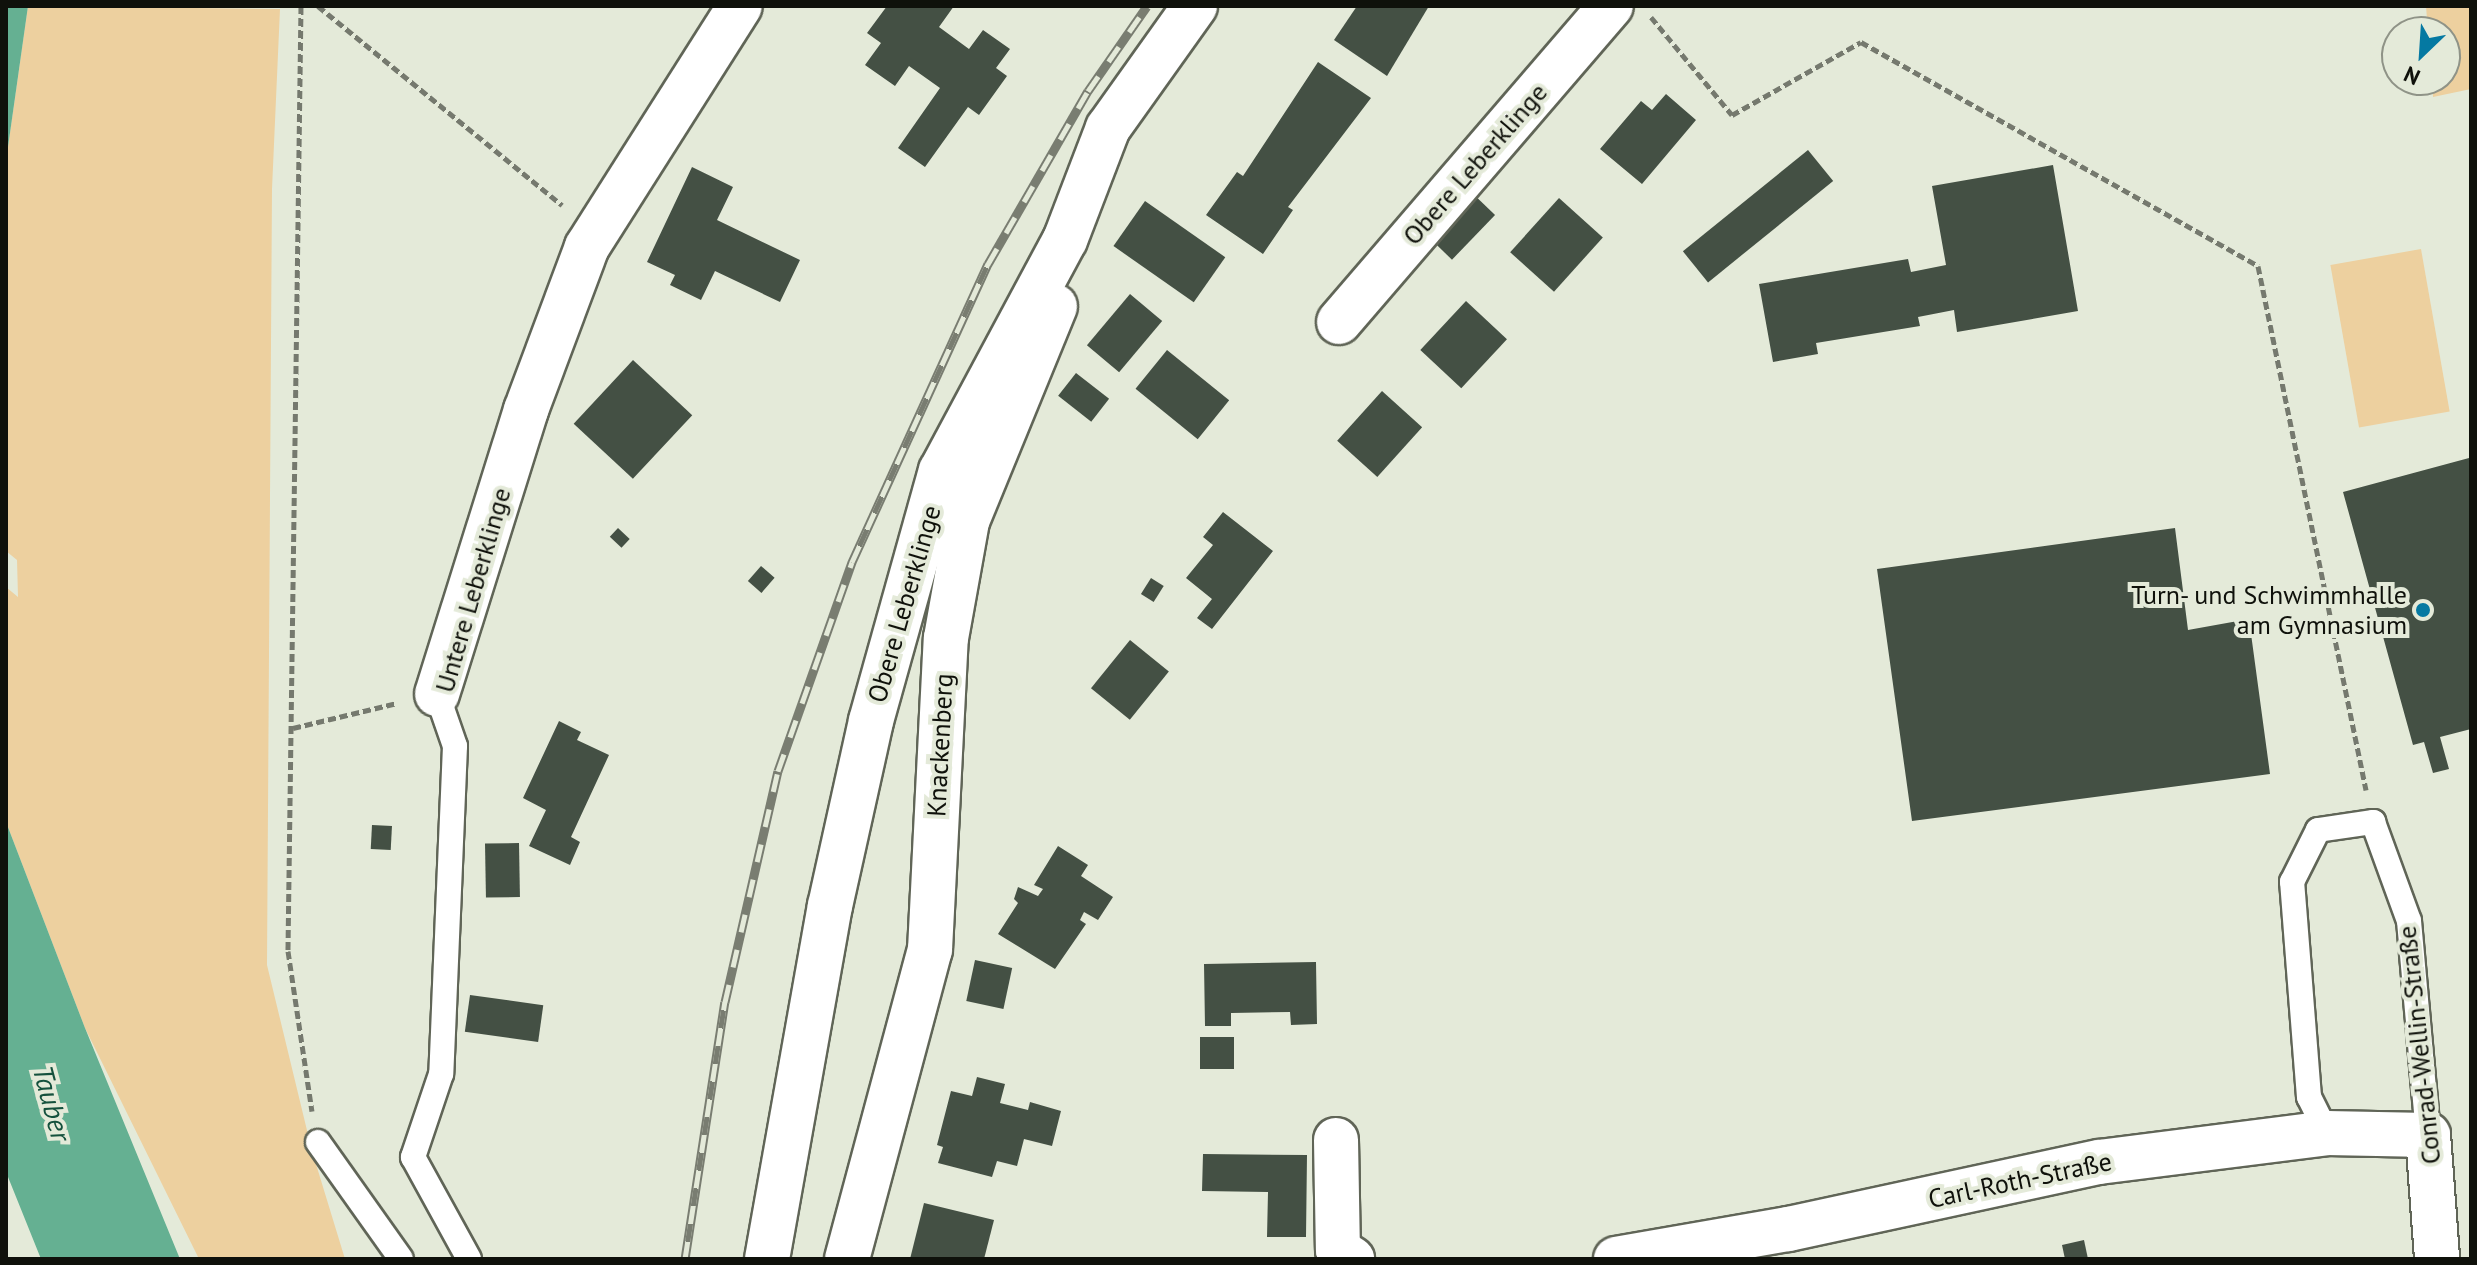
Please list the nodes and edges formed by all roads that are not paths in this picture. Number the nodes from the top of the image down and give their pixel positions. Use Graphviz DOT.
graph roads {
  1 [pos="740,6"];
  2 [pos="1195,6"];
  3 [pos="1611,6"];
  4 [pos="1065,240"];
  5 [pos="1339,322"];
  6 [pos="437,694"];
  7 [pos="2327,1133"];
  8 [pos="2428,1135"];
  9 [pos="1336,1140"];
  10 [pos="318,1142"];
  11 [pos="401,1259"];
  12 [pos="469,1259"];
  13 [pos="767,1259"];
  14 [pos="847,1259"];
  15 [pos="1352,1259"];
  16 [pos="1616,1259"];
  17 [pos="2437,1259"];
  1 -- 6 [label="street, Untere Leberklinge"];
  2 -- 4 [label="street, Obere Leberklinge"];
  3 -- 5 [label="street, Obere Leberklinge"];
  4 -- 13 [label="street, Obere Leberklinge"];
  4 -- 14 [label="street, Knackenberg"];
  6 -- 12 [label="lane, Untere Leberklinge"];
  7 -- 8 [label="street, Carl-Roth-Straße"];
  7 -- 8 [label="lane, Conrad-Wellin-Straße"];
  7 -- 16 [label="street, Carl-Roth-Straße"];
  8 -- 17 [label="street, Conrad-Wellin-Straße"];
  9 -- 15 [label="street"];
  10 -- 11 [label="lane"];
}
